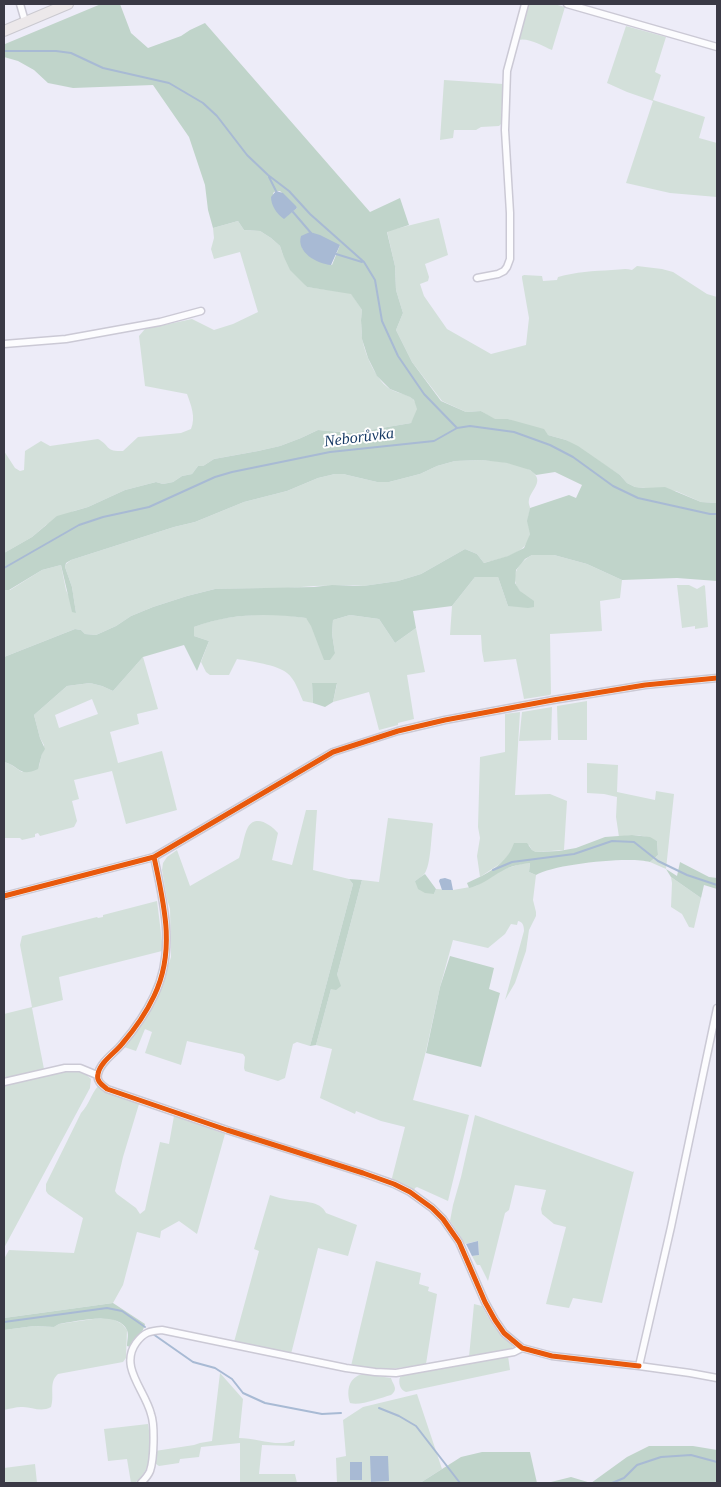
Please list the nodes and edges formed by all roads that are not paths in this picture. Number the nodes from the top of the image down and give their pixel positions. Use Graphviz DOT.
graph roads {
  1 [pos="20,4"];
  2 [pos="68,4"];
  3 [pos="525,4"];
  4 [pos="566,4"];
  5 [pos="25,21"];
  6 [pos="4,31"];
  7 [pos="717,47"];
  8 [pos="477,278"];
  9 [pos="201,311"];
  10 [pos="4,344"];
  11 [pos="717,678"];
  12 [pos="154,857"];
  13 [pos="4,896"];
  14 [pos="717,1008"];
  15 [pos="97,1075"];
  16 [pos="4,1082"];
  17 [pos="522,1348"];
  18 [pos="639,1366"];
  19 [pos="717,1378"];
  20 [pos="141,1483"];
  1 -- 5 [label="street"];
  2 -- 5 [label="main road"];
  3 -- 8 [label="street"];
  4 -- 7 [label="street"];
  5 -- 6 [label="main road"];
  9 -- 10 [label="street"];
  11 -- 12 [label="street"];
  12 -- 13 [label="street"];
  12 -- 15 [label="street"];
  14 -- 18 [label="street"];
  15 -- 16 [label="street"];
  15 -- 17 [label="street"];
  17 -- 18 [label="street"];
  17 -- 20 [label="street"];
  18 -- 19 [label="street"];
}
